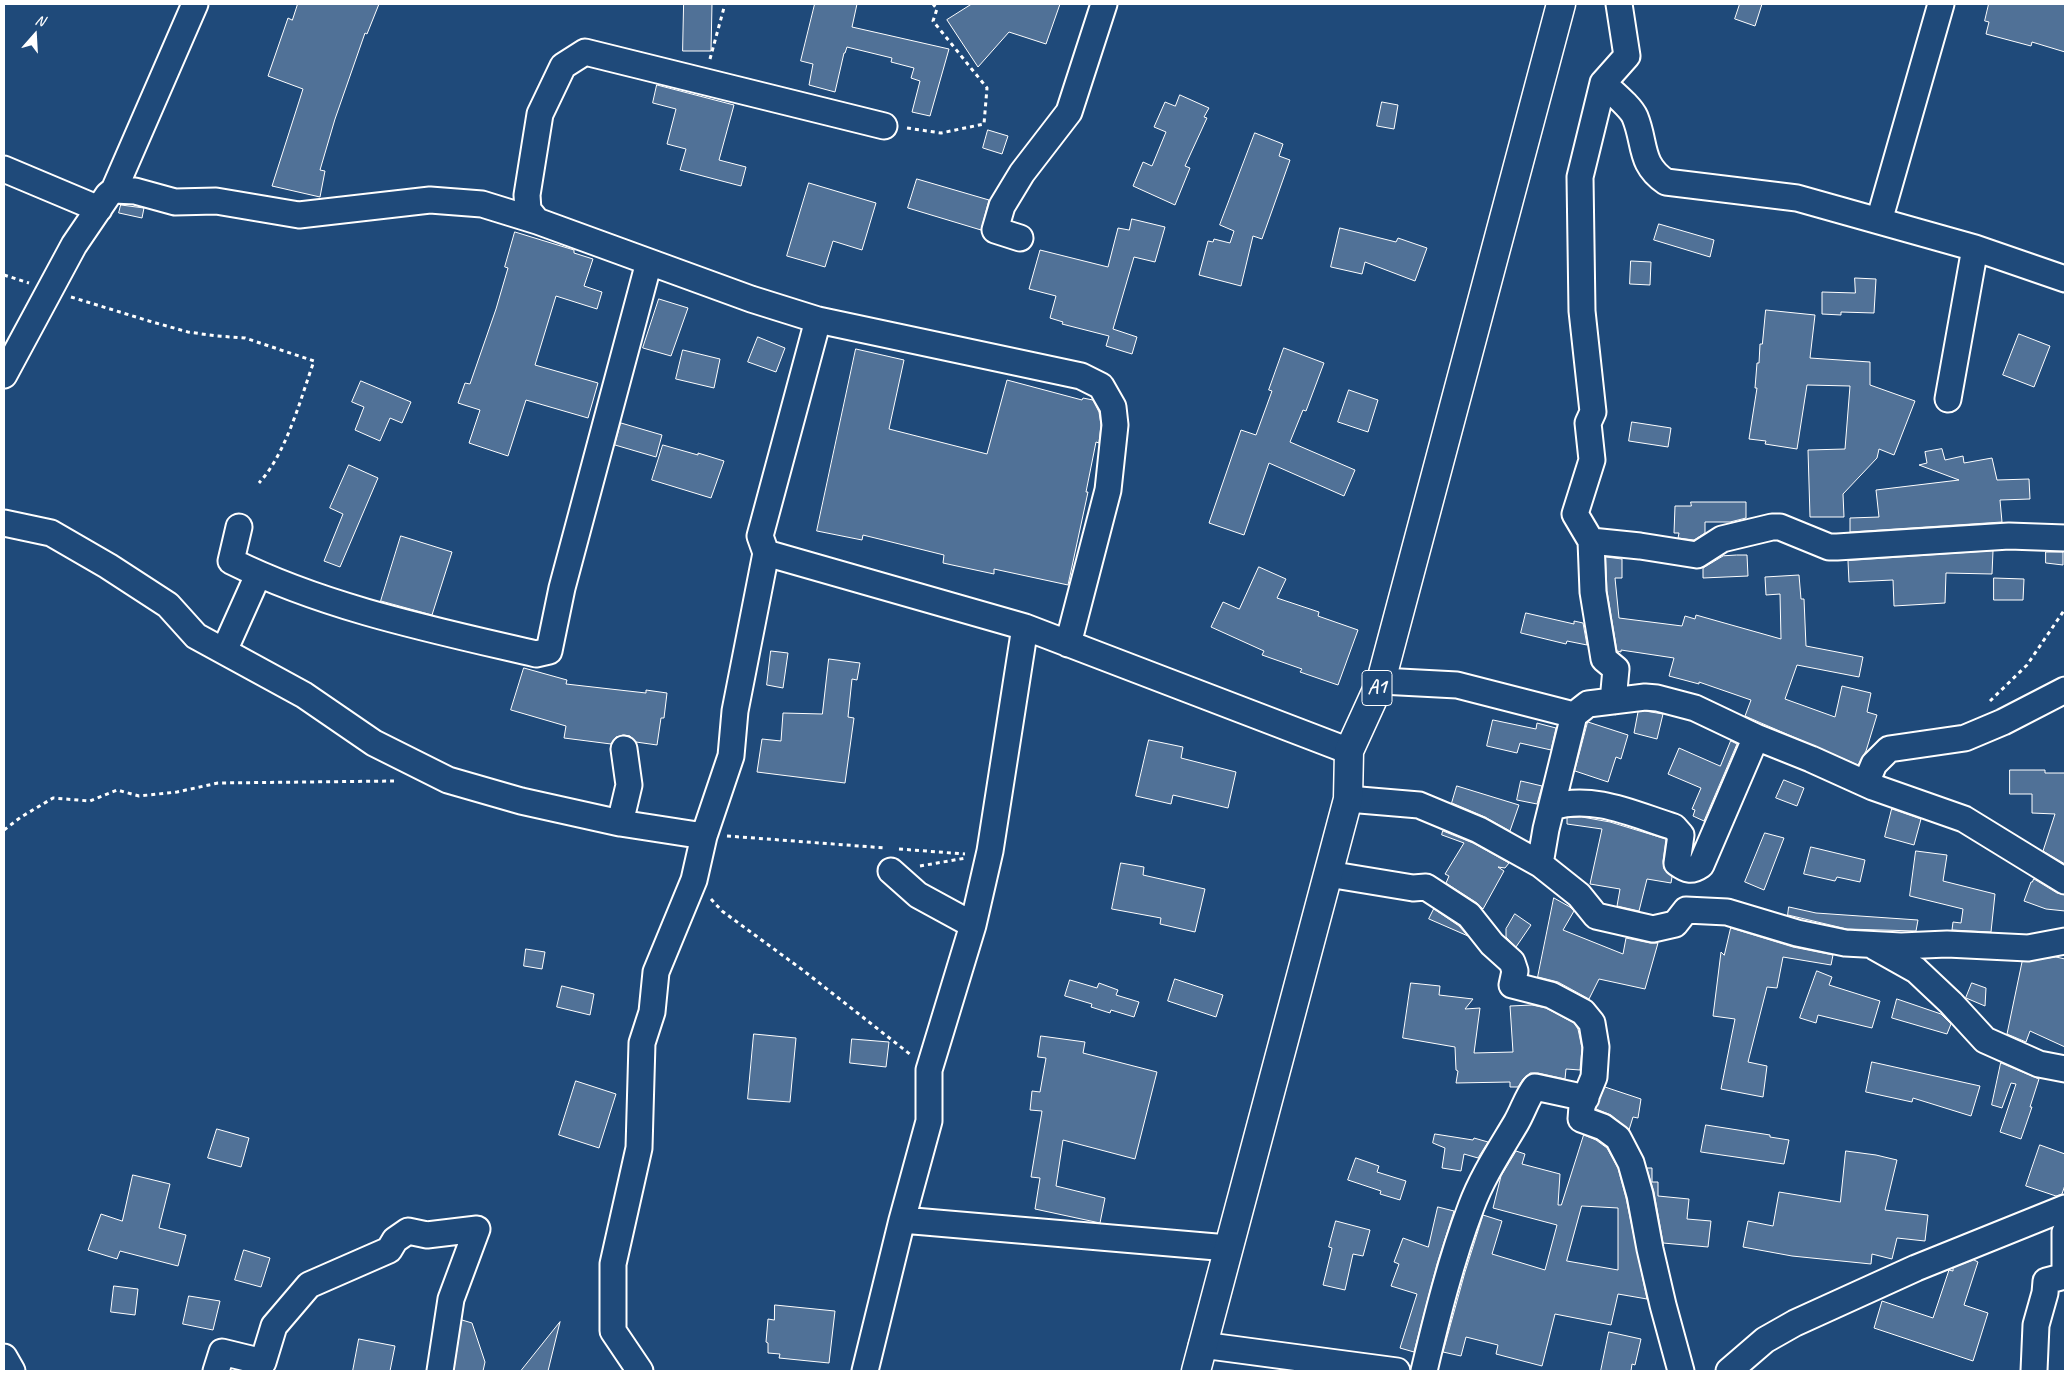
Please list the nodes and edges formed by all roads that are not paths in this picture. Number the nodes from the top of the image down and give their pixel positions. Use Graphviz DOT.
graph roads {
  1 [pos="195,4"];
  2 [pos="1104,4"];
  3 [pos="1561,4"];
  4 [pos="1619,4"];
  5 [pos="1941,4"];
  6 [pos="1603,83"];
  7 [pos="884,126"];
  8 [pos="4,169"];
  9 [pos="106,199"];
  10 [pos="537,221"];
  11 [pos="1879,221"];
  12 [pos="1020,238"];
  13 [pos="1975,248"];
  14 [pos="649,262"];
  15 [pos="2065,279"];
  16 [pos="818,320"];
  17 [pos="4,375"];
  18 [pos="1948,399"];
  19 [pos="4,523"];
  20 [pos="239,527"];
  21 [pos="2065,538"];
  22 [pos="1591,541"];
  23 [pos="766,553"];
  24 [pos="258,575"];
  25 [pos="1026,627"];
  26 [pos="1068,644"];
  27 [pos="224,651"];
  28 [pos="1381,681"];
  29 [pos="2065,690"];
  30 [pos="1612,701"];
  31 [pos="1574,714"];
  32 [pos="1756,737"];
  33 [pos="624,749"];
  34 [pos="1349,751"];
  35 [pos="1866,783"];
  36 [pos="1348,799"];
  37 [pos="1552,807"];
  38 [pos="620,823"];
  39 [pos="704,836"];
  40 [pos="1540,864"];
  41 [pos="891,871"];
  42 [pos="1328,874"];
  43 [pos="2065,881"];
  44 [pos="973,925"];
  45 [pos="2065,941"];
  46 [pos="1871,944"];
  47 [pos="2065,1069"];
  48 [pos="1586,1098"];
  49 [pos="2065,1208"];
  50 [pos="902,1220"];
  51 [pos="2065,1232"];
  52 [pos="1228,1248"];
  53 [pos="2065,1270"];
  54 [pos="2065,1276"];
  55 [pos="1202,1345"];
  56 [pos="4,1357"];
  57 [pos="12,1371"];
  58 [pos="216,1371"];
  59 [pos="440,1371"];
  60 [pos="640,1371"];
  61 [pos="865,1371"];
  62 [pos="1196,1371"];
  63 [pos="1397,1371"];
  64 [pos="1424,1371"];
  65 [pos="1681,1371"];
  66 [pos="1729,1371"];
  67 [pos="2034,1371"];
  1 -- 9 [label="street"];
  2 -- 12 [label="street"];
  3 -- 28 [label="highway, A1"];
  4 -- 6 [label="street"];
  5 -- 11 [label="street"];
  6 -- 11 [label="street"];
  6 -- 22 [label="street"];
  7 -- 10 [label="street"];
  8 -- 9 [label="street"];
  9 -- 10 [label="street"];
  9 -- 17 [label="street"];
  10 -- 14 [label="street"];
  11 -- 13 [label="street"];
  13 -- 15 [label="street"];
  13 -- 18 [label="street"];
  14 -- 16 [label="street"];
  14 -- 24 [label="street"];
  16 -- 23 [label="street"];
  16 -- 26 [label="street"];
  19 -- 27 [label="street"];
  20 -- 24 [label="street"];
  21 -- 22 [label="street"];
  22 -- 30 [label="street"];
  23 -- 25 [label="street"];
  23 -- 39 [label="street"];
  24 -- 27 [label="street"];
  25 -- 26 [label="street"];
  25 -- 44 [label="street"];
  26 -- 34 [label="street"];
  27 -- 38 [label="street"];
  28 -- 31 [label="street"];
  28 -- 34 [label="highway, A1"];
  29 -- 35 [label="street"];
  30 -- 31 [label="street"];
  30 -- 32 [label="street"];
  31 -- 37 [label="street"];
  32 -- 35 [label="street"];
  32 -- 37 [label="street"];
  33 -- 38 [label="street"];
  34 -- 36 [label="highway, A1"];
  35 -- 43 [label="street"];
  36 -- 40 [label="street"];
  36 -- 42 [label="highway, A1"];
  37 -- 40 [label="street"];
  38 -- 39 [label="street"];
  39 -- 60 [label="street"];
  40 -- 46 [label="street"];
  41 -- 44 [label="street"];
  42 -- 48 [label="street"];
  42 -- 52 [label="highway, A1"];
  44 -- 50 [label="street"];
  45 -- 46 [label="street"];
  46 -- 47 [label="street"];
  48 -- 64 [label="street"];
  48 -- 65 [label="street"];
  49 -- 66 [label="street"];
  50 -- 52 [label="street"];
  50 -- 61 [label="street"];
  51 -- 53 [label="street"];
  52 -- 55 [label="highway, A1"];
  54 -- 67 [label="street"];
  55 -- 62 [label="highway, A1"];
  55 -- 63 [label="street"];
  56 -- 57 [label="street"];
  58 -- 59 [label="street"];
}
